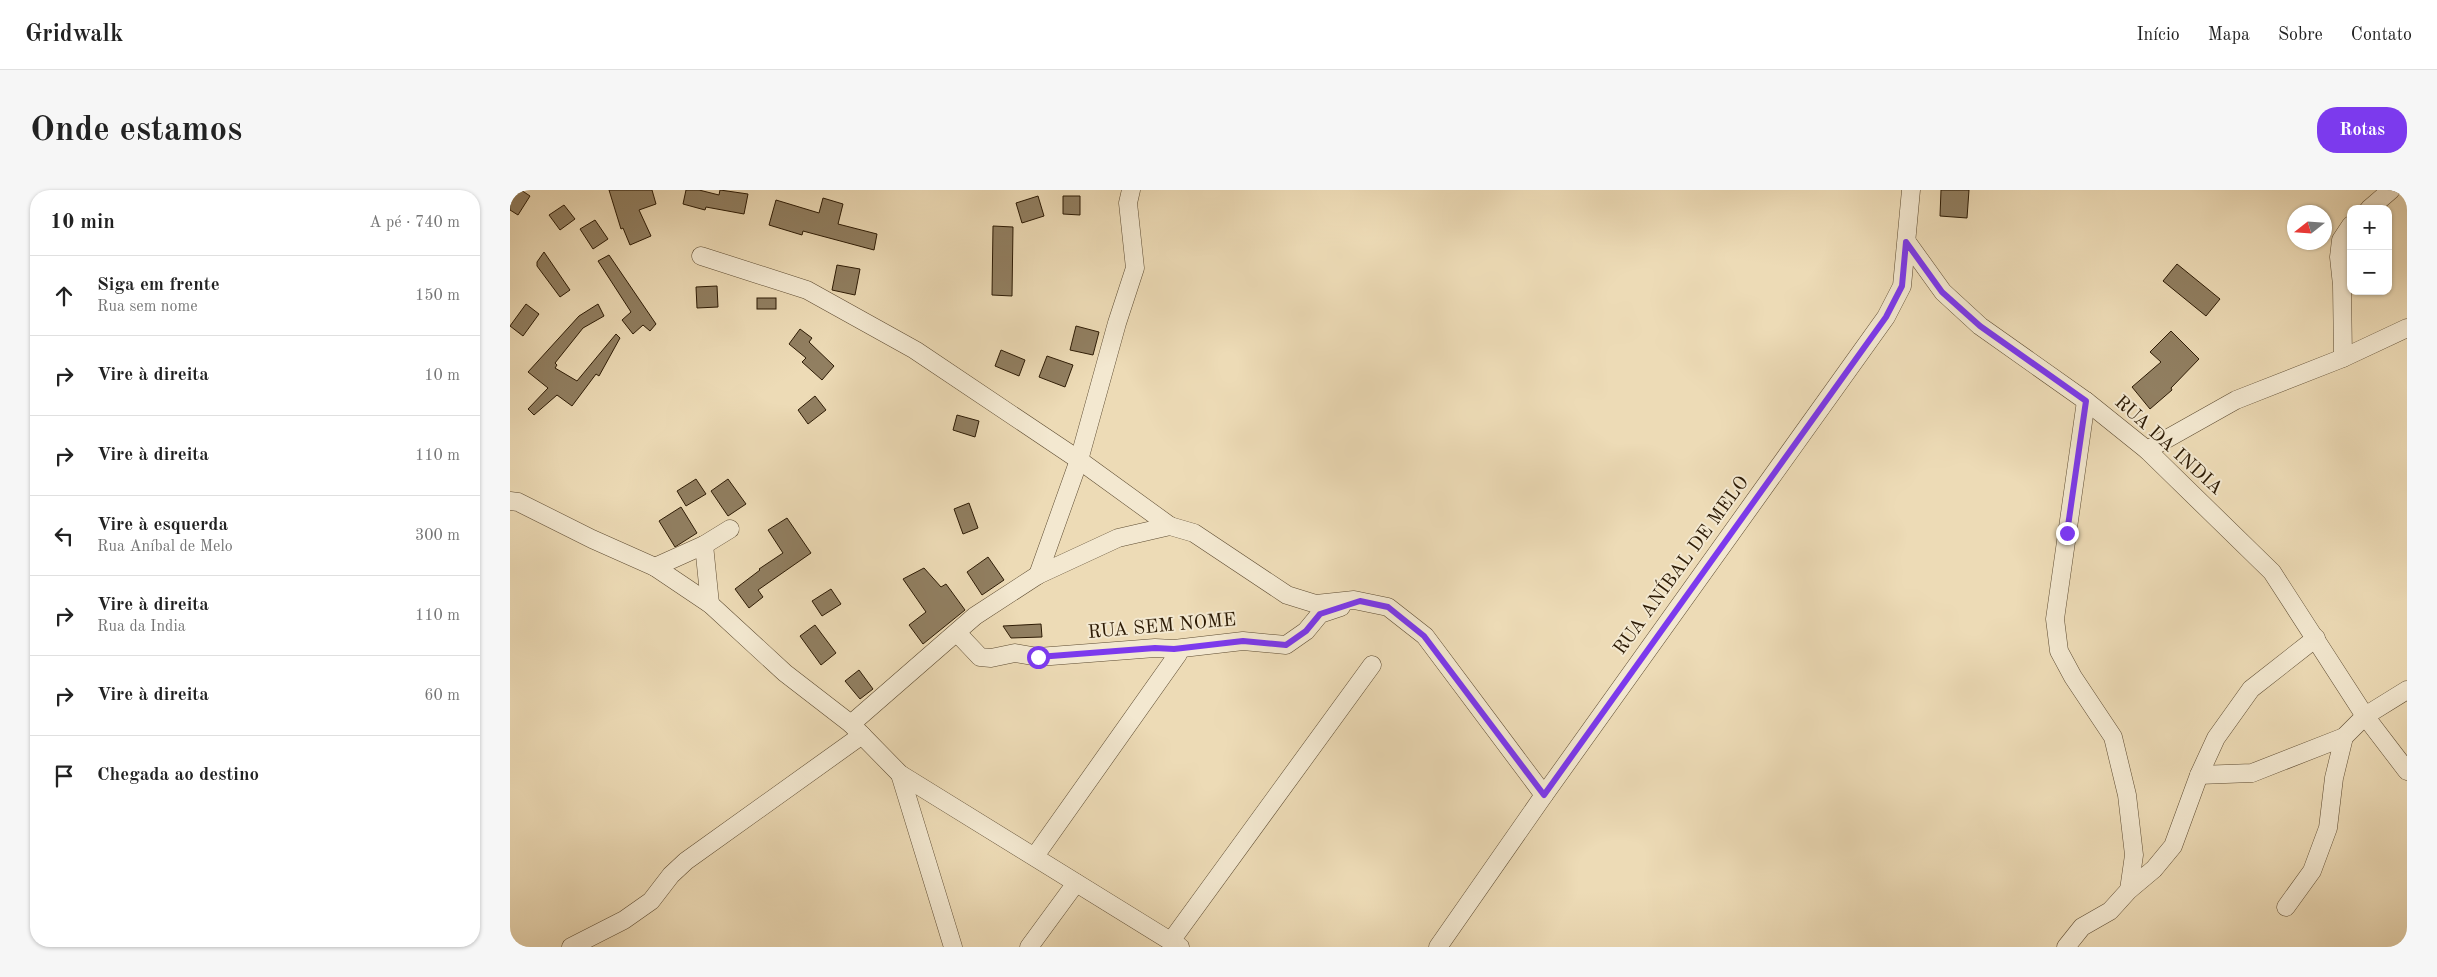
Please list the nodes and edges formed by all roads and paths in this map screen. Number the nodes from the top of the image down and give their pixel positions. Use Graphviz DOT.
graph roads {
  1 [pos="1131,190"];
  2 [pos="1911,190"];
  3 [pos="2391,190"];
  4 [pos="2374,205"];
  5 [pos="2347,231"];
  6 [pos="1906,242"];
  7 [pos="701,256"];
  8 [pos="2407,328"];
  9 [pos="2343,358"];
  10 [pos="2086,401"];
  11 [pos="2147,450"];
  12 [pos="1079,460"];
  13 [pos="510,501"];
  14 [pos="1170,526"];
  15 [pos="730,529"];
  16 [pos="704,545"];
  17 [pos="655,567"];
  18 [pos="1038,575"];
  19 [pos="1360,601"];
  20 [pos="710,604"];
  21 [pos="962,638"];
  22 [pos="2316,638"];
  23 [pos="1178,654"];
  24 [pos="1372,665"];
  25 [pos="2407,690"];
  26 [pos="2365,716"];
  27 [pos="857,730"];
  28 [pos="2344,737"];
  29 [pos="2407,771"];
  30 [pos="900,774"];
  31 [pos="2199,774"];
  32 [pos="1544,795"];
  33 [pos="1035,856"];
  34 [pos="1076,883"];
  35 [pos="2129,890"];
  36 [pos="2286,907"];
  37 [pos="1175,944"];
  38 [pos="571,947"];
  39 [pos="953,947"];
  40 [pos="1029,947"];
  41 [pos="1438,947"];
  42 [pos="2066,947"];
  1 -- 12 [label="street"];
  2 -- 6 [label="street, RUA ANÍBAL DE MELO"];
  3 -- 4 [label="street"];
  5 -- 9 [label="street"];
  6 -- 10 [label="street, RUA DA INDIA"];
  6 -- 32 [label="street, RUA ANÍBAL DE MELO"];
  7 -- 12 [label="street"];
  8 -- 9 [label="street"];
  9 -- 11 [label="street"];
  10 -- 11 [label="street, RUA DA INDIA"];
  10 -- 35 [label="street"];
  11 -- 22 [label="street, RUA DA INDIA"];
  12 -- 14 [label="street"];
  12 -- 18 [label="street"];
  13 -- 17 [label="street"];
  14 -- 18 [label="street"];
  14 -- 19 [label="street"];
  15 -- 16 [label="street"];
  16 -- 17 [label="street"];
  16 -- 20 [label="street"];
  17 -- 20 [label="street"];
  18 -- 27 [label="street"];
  19 -- 21 [label="street, RUA SEM NOME"];
  19 -- 32 [label="street"];
  20 -- 27 [label="street"];
  22 -- 26 [label="street, RUA DA INDIA"];
  22 -- 31 [label="street"];
  23 -- 33 [label="street"];
  24 -- 37 [label="street"];
  25 -- 26 [label="street"];
  26 -- 28 [label="street"];
  26 -- 29 [label="street, RUA DA INDIA"];
  27 -- 30 [label="street"];
  27 -- 38 [label="street"];
  28 -- 31 [label="street"];
  28 -- 36 [label="street"];
  30 -- 33 [label="street"];
  30 -- 39 [label="street"];
  31 -- 35 [label="street"];
  32 -- 41 [label="street, RUA ANÍBAL DE MELO"];
  33 -- 34 [label="street"];
  34 -- 37 [label="street"];
  34 -- 40 [label="street"];
  35 -- 42 [label="street"];
}
